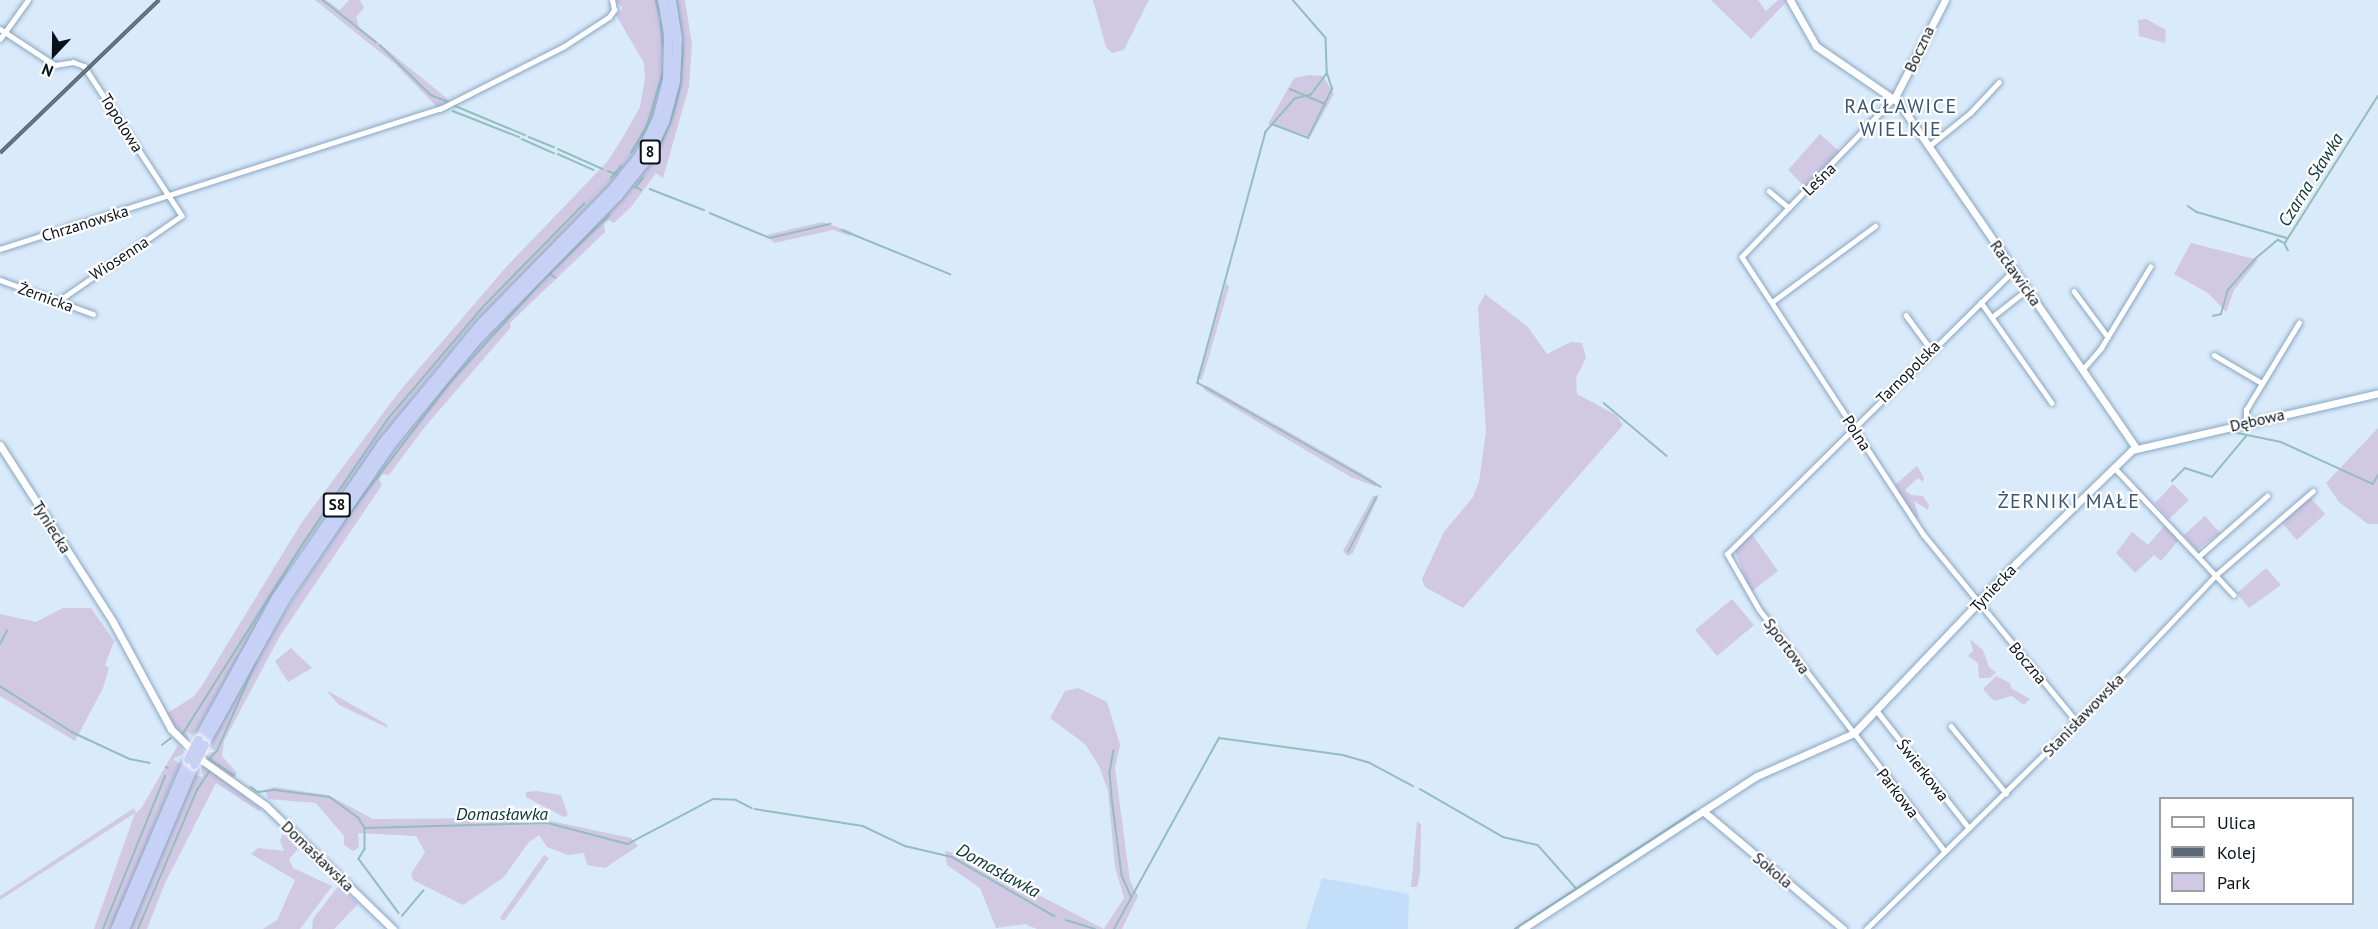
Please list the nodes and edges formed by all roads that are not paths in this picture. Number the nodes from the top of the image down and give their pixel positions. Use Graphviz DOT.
graph roads {
  1 [pos="28,0"];
  2 [pos="612,0"];
  3 [pos="662,0"];
  4 [pos="670,0"];
  5 [pos="1790,0"];
  6 [pos="1945,0"];
  7 [pos="2,31"];
  8 [pos="0,39"];
  9 [pos="1999,82"];
  10 [pos="1894,99"];
  11 [pos="1929,146"];
  12 [pos="1769,191"];
  13 [pos="169,196"];
  14 [pos="1789,208"];
  15 [pos="1875,226"];
  16 [pos="0,249"];
  17 [pos="1742,257"];
  18 [pos="2150,267"];
  19 [pos="2014,270"];
  20 [pos="0,280"];
  21 [pos="2074,291"];
  22 [pos="509,293"];
  23 [pos="2020,295"];
  24 [pos="58,302"];
  25 [pos="1772,302"];
  26 [pos="1981,302"];
  27 [pos="93,314"];
  28 [pos="1906,315"];
  29 [pos="1992,317"];
  30 [pos="2299,323"];
  31 [pos="2108,337"];
  32 [pos="476,340"];
  33 [pos="1930,350"];
  34 [pos="2214,355"];
  35 [pos="2083,369"];
  36 [pos="2262,383"];
  37 [pos="2378,393"];
  38 [pos="2052,403"];
  39 [pos="2246,423"];
  40 [pos="1853,426"];
  41 [pos="0,445"];
  42 [pos="2136,448"];
  43 [pos="2114,467"];
  44 [pos="2313,491"];
  45 [pos="2267,496"];
  46 [pos="1727,554"];
  47 [pos="2199,556"];
  48 [pos="2216,575"];
  49 [pos="2234,595"];
  50 [pos="1978,603"];
  51 [pos="1877,711"];
  52 [pos="2078,722"];
  53 [pos="1951,726"];
  54 [pos="1854,733"];
  55 [pos="201,741"];
  56 [pos="191,762"];
  57 [pos="241,786"];
  58 [pos="2006,793"];
  59 [pos="1703,811"];
  60 [pos="1969,828"];
  61 [pos="1944,851"];
  62 [pos="115,929"];
  63 [pos="124,929"];
  64 [pos="393,929"];
  65 [pos="1522,929"];
  66 [pos="1843,929"];
  67 [pos="1866,929"];
  1 -- 7 [label="street"];
  2 -- 13 [label="street, Chrzanowska"];
  3 -- 22 [label="highway, 8"];
  4 -- 32 [label="highway, 8"];
  5 -- 10 [label="street"];
  6 -- 10 [label="street, Boczna"];
  7 -- 8 [label="street"];
  7 -- 13 [label="street, Topolowa"];
  9 -- 11 [label="street"];
  10 -- 11 [label="street, Racławicka"];
  10 -- 14 [label="street, Leśna"];
  11 -- 19 [label="street, Racławicka"];
  12 -- 14 [label="street"];
  13 -- 16 [label="street, Chrzanowska"];
  13 -- 24 [label="street, Wiosenna"];
  14 -- 17 [label="street, Leśna"];
  15 -- 25 [label="street"];
  17 -- 25 [label="street, Polna"];
  18 -- 31 [label="street"];
  19 -- 26 [label="street, Tarnopolska"];
  19 -- 35 [label="street, Racławicka"];
  20 -- 24 [label="street, Żernicka"];
  21 -- 31 [label="street"];
  22 -- 55 [label="highway, S8"];
  23 -- 29 [label="street"];
  24 -- 27 [label="street, Żernicka"];
  25 -- 40 [label="street, Polna"];
  26 -- 29 [label="street"];
  26 -- 33 [label="street, Tarnopolska"];
  28 -- 33 [label="street"];
  29 -- 38 [label="street"];
  30 -- 36 [label="street"];
  31 -- 35 [label="street"];
  32 -- 55 [label="highway, S8"];
  33 -- 40 [label="street, Tarnopolska"];
  34 -- 36 [label="street"];
  35 -- 42 [label="street, Racławicka"];
  36 -- 39 [label="street"];
  37 -- 39 [label="street, Dębowa"];
  39 -- 42 [label="street, Dębowa"];
  40 -- 46 [label="street, Tarnopolska"];
  40 -- 50 [label="street, Polna"];
  41 -- 57 [label="street, Tyniecka"];
  42 -- 43 [label="street, Tyniecka"];
  43 -- 47 [label="street"];
  43 -- 50 [label="street, Tyniecka"];
  44 -- 48 [label="street, Stanisławowska"];
  45 -- 47 [label="street"];
  46 -- 54 [label="street, Sportowa"];
  47 -- 48 [label="street"];
  48 -- 49 [label="street"];
  48 -- 52 [label="street, Stanisławowska"];
  50 -- 51 [label="street, Tyniecka"];
  50 -- 52 [label="street, Boczna"];
  51 -- 54 [label="street, Tyniecka"];
  51 -- 60 [label="street, Świerkowa"];
  52 -- 58 [label="street, Stanisławowska"];
  53 -- 58 [label="street"];
  54 -- 59 [label="street, Tyniecka"];
  54 -- 61 [label="street, Parkowa"];
  55 -- 56 [label="highway, S8, bridge"];
  56 -- 62 [label="highway, S8"];
  56 -- 63 [label="highway, S8"];
  57 -- 64 [label="street, Domasławska"];
  58 -- 60 [label="street, Stanisławowska"];
  59 -- 65 [label="street, Tyniecka"];
  59 -- 66 [label="street, Sokola"];
  60 -- 61 [label="street, Stanisławowska"];
  61 -- 67 [label="street, Stanisławowska"];
}
